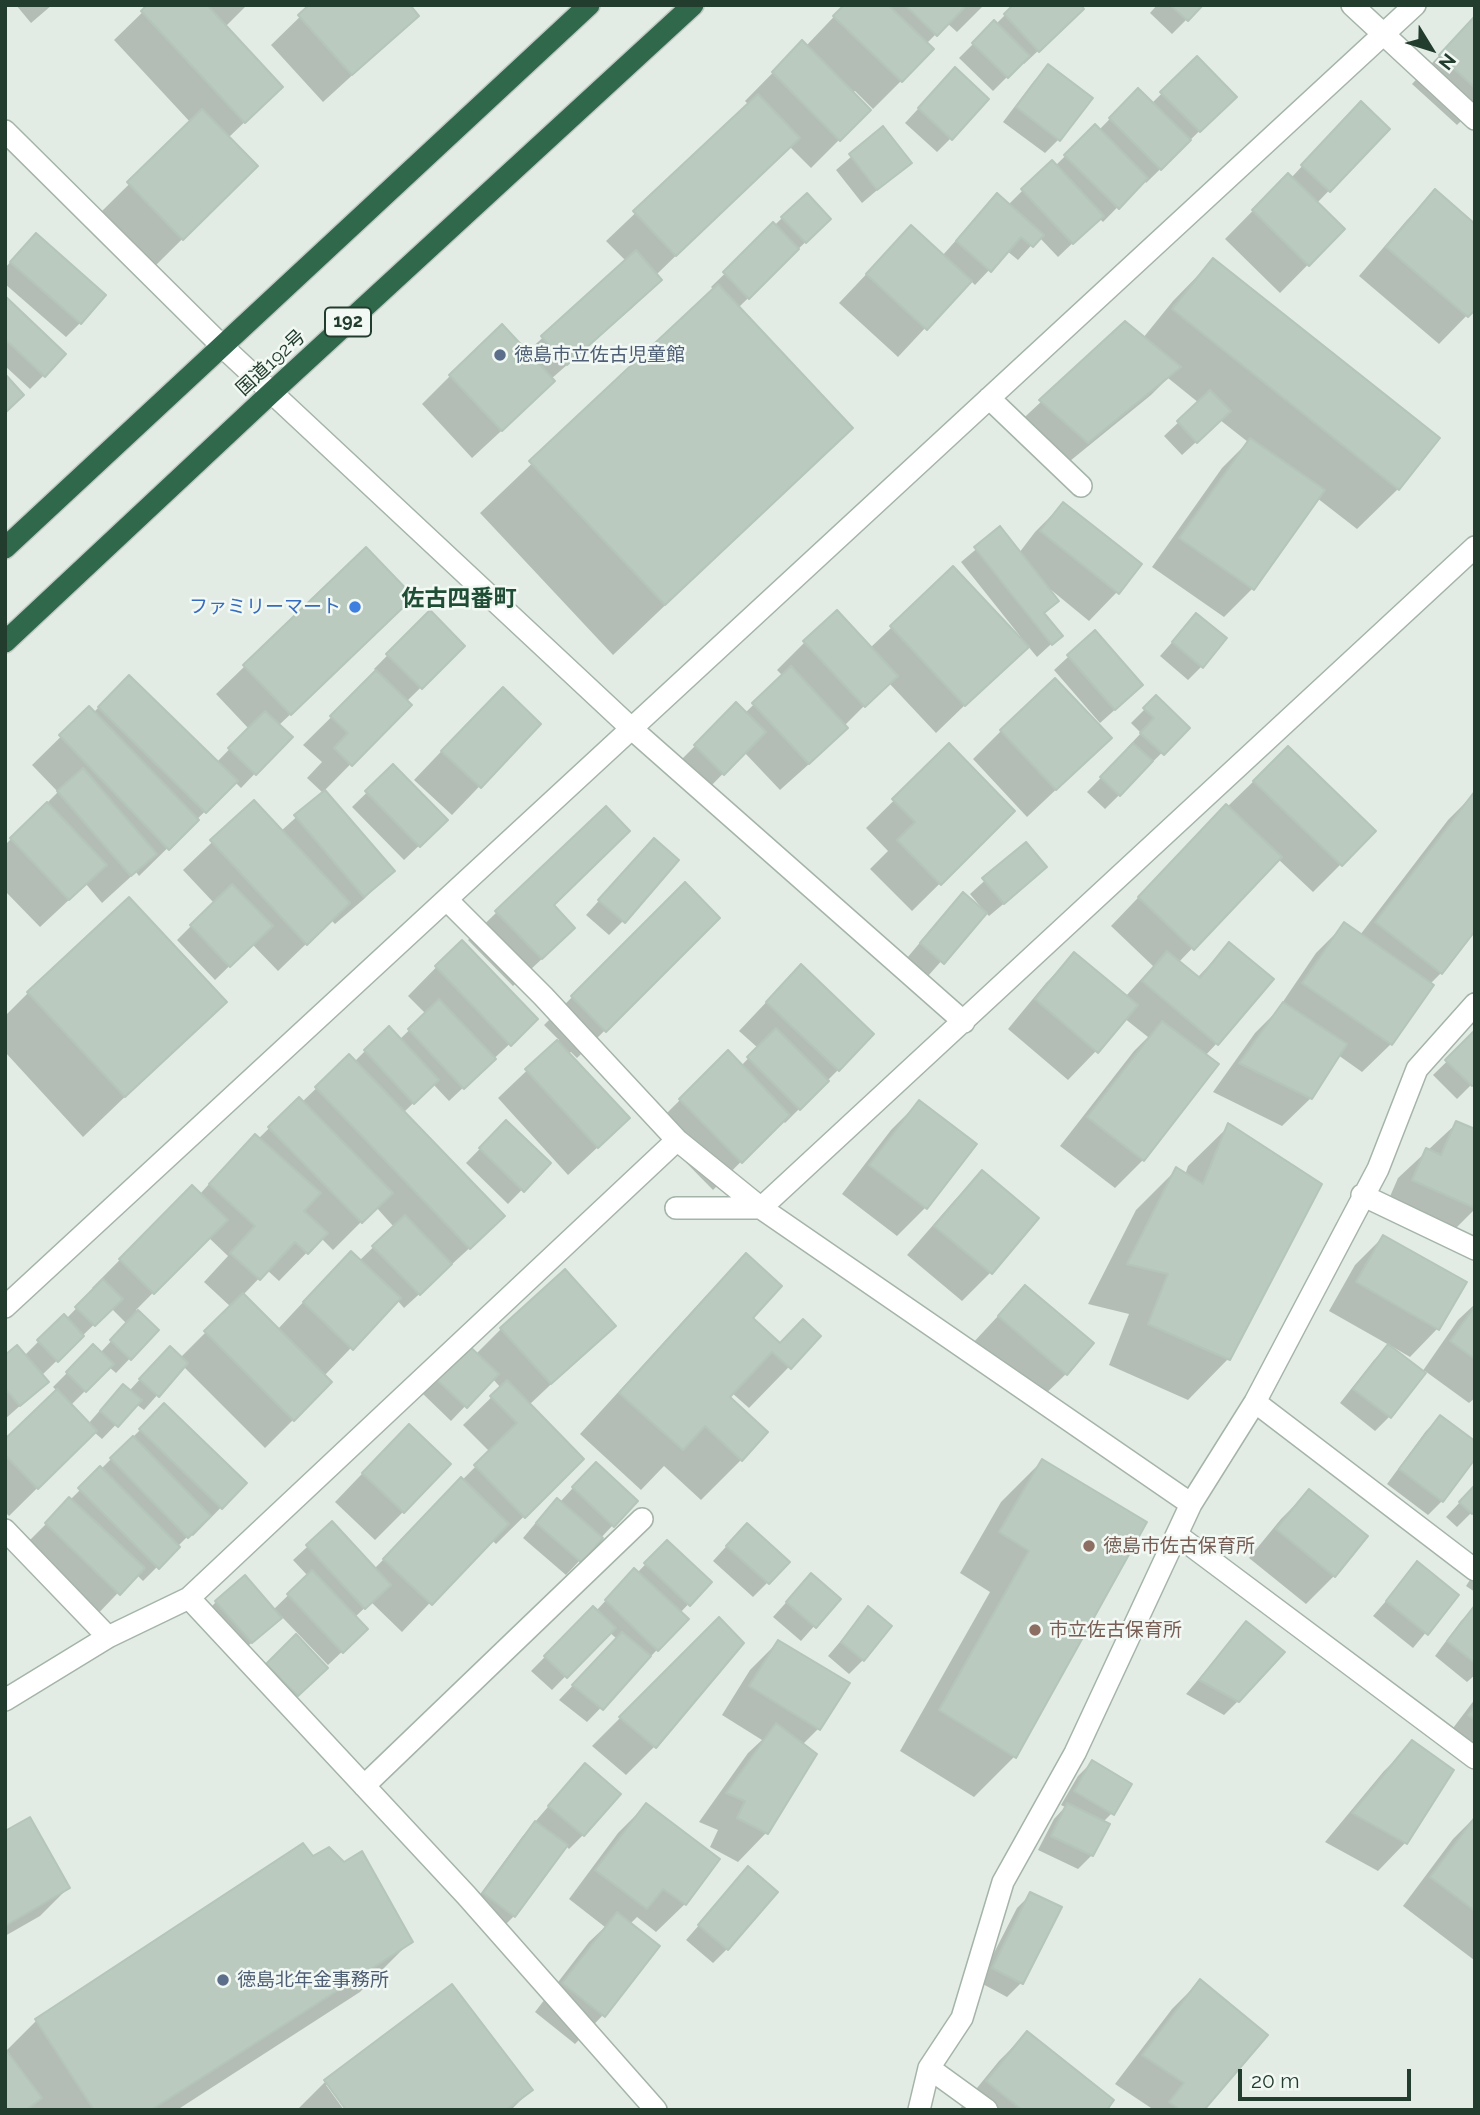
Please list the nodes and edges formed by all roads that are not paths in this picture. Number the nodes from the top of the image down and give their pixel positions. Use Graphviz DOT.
graph roads {
  1 [pos="589,5"];
  2 [pos="693,5"];
  3 [pos="1352,5"];
  4 [pos="1415,5"];
  5 [pos="1384,34"];
  6 [pos="1475,119"];
  7 [pos="5,131"];
  8 [pos="223,347"];
  9 [pos="271,393"];
  10 [pos="989,398"];
  11 [pos="1081,486"];
  12 [pos="1475,547"];
  13 [pos="5,548"];
  14 [pos="5,642"];
  15 [pos="632,729"];
  16 [pos="447,900"];
  17 [pos="1475,1004"];
  18 [pos="964,1022"];
  19 [pos="677,1140"];
  20 [pos="1362,1195"];
  21 [pos="676,1208"];
  22 [pos="761,1208"];
  23 [pos="1475,1249"];
  24 [pos="5,1307"];
  25 [pos="1255,1402"];
  26 [pos="1191,1504"];
  27 [pos="642,1519"];
  28 [pos="5,1530"];
  29 [pos="1177,1535"];
  30 [pos="1475,1570"];
  31 [pos="189,1598"];
  32 [pos="107,1637"];
  33 [pos="5,1700"];
  34 [pos="1475,1758"];
  35 [pos="364,1786"];
  36 [pos="929,2068"];
  37 [pos="656,2110"];
  38 [pos="919,2110"];
  39 [pos="987,2110"];
  1 -- 8 [label="highway"];
  2 -- 9 [label="highway, 国道192号 / 192"];
  3 -- 5 [label="street"];
  4 -- 5 [label="street"];
  5 -- 6 [label="street"];
  5 -- 10 [label="street"];
  7 -- 8 [label="street"];
  8 -- 9 [label="street"];
  8 -- 13 [label="highway"];
  9 -- 14 [label="highway, 国道192号 / 192"];
  9 -- 15 [label="street"];
  10 -- 11 [label="street"];
  10 -- 15 [label="street"];
  12 -- 18 [label="street"];
  15 -- 16 [label="street"];
  15 -- 18 [label="street"];
  16 -- 19 [label="street"];
  16 -- 24 [label="street"];
  17 -- 20 [label="street"];
  18 -- 22 [label="street"];
  19 -- 22 [label="street"];
  19 -- 31 [label="street"];
  20 -- 23 [label="street"];
  20 -- 25 [label="street"];
  21 -- 22 [label="street"];
  22 -- 26 [label="street"];
  25 -- 26 [label="street"];
  25 -- 30 [label="street"];
  26 -- 29 [label="street"];
  27 -- 35 [label="street"];
  28 -- 32 [label="street"];
  29 -- 34 [label="street"];
  29 -- 36 [label="street"];
  31 -- 32 [label="street"];
  31 -- 35 [label="street"];
  32 -- 33 [label="street"];
  35 -- 37 [label="street"];
  36 -- 38 [label="street"];
  36 -- 39 [label="street"];
}
